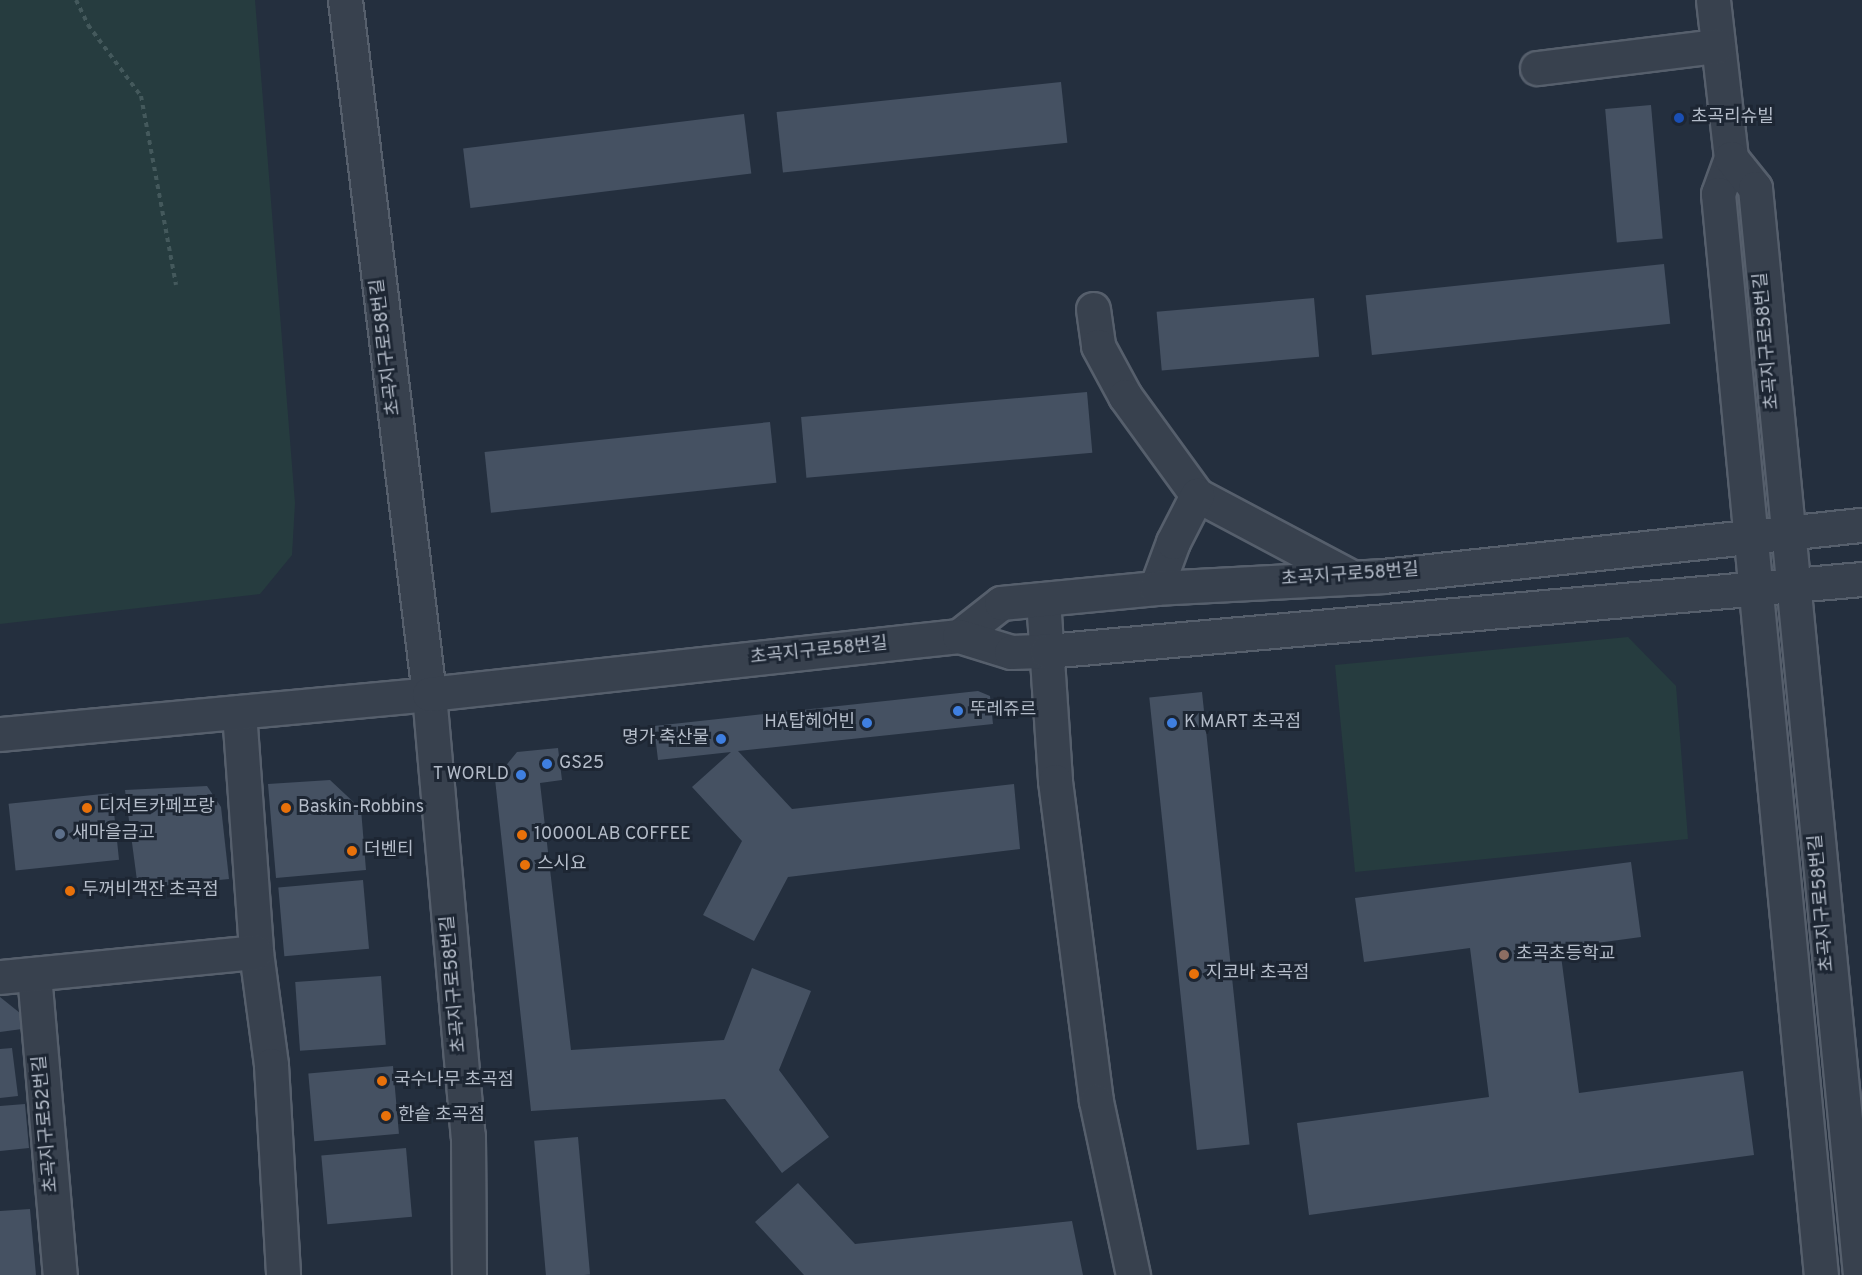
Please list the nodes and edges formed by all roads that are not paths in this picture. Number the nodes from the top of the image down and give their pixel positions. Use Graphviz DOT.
graph roads {
  1 [pos="345,0"];
  2 [pos="1713,0"];
  3 [pos="1717,46"];
  4 [pos="1537,68"];
  5 [pos="1731,158"];
  6 [pos="1093,309"];
  7 [pos="1197,495"];
  8 [pos="1862,525"];
  9 [pos="1787,531"];
  10 [pos="1751,535"];
  11 [pos="1351,577"];
  12 [pos="1862,579"];
  13 [pos="1793,587"];
  14 [pos="1156,588"];
  15 [pos="1756,590"];
  16 [pos="1043,599"];
  17 [pos="959,636"];
  18 [pos="1047,651"];
  19 [pos="429,694"];
  20 [pos="239,712"];
  21 [pos="0,734"];
  22 [pos="256,952"];
  23 [pos="34,974"];
  24 [pos="0,977"];
  25 [pos="60,1275"];
  26 [pos="283,1275"];
  27 [pos="469,1275"];
  28 [pos="1133,1275"];
  29 [pos="1821,1275"];
  30 [pos="1860,1275"];
  1 -- 19 [label="street, 초곡지구로58번길"];
  2 -- 3 [label="street, 초곡지구로58번길"];
  3 -- 4 [label="street"];
  3 -- 5 [label="street, 초곡지구로58번길"];
  5 -- 9 [label="street, 초곡지구로58번길"];
  5 -- 10 [label="street, 초곡지구로58번길"];
  6 -- 7 [label="street"];
  7 -- 11 [label="street"];
  7 -- 14 [label="street"];
  8 -- 9 [label="street, 초곡지구로58번길"];
  9 -- 10 [label="street, 초곡지구로58번길"];
  9 -- 13 [label="street, 초곡지구로58번길"];
  10 -- 11 [label="street, 초곡지구로58번길"];
  10 -- 15 [label="street, 초곡지구로58번길"];
  11 -- 14 [label="street, 초곡지구로58번길"];
  12 -- 13 [label="street"];
  13 -- 15 [label="street"];
  13 -- 30 [label="street, 초곡지구로58번길"];
  14 -- 16 [label="street, 초곡지구로58번길"];
  15 -- 18 [label="street, 초곡지구로58번길"];
  15 -- 29 [label="street, 초곡지구로58번길"];
  16 -- 17 [label="street, 초곡지구로58번길"];
  16 -- 18 [label="street"];
  17 -- 18 [label="street, 초곡지구로58번길"];
  17 -- 19 [label="street, 초곡지구로58번길"];
  18 -- 28 [label="street"];
  19 -- 20 [label="street, 초곡지구로58번길"];
  19 -- 27 [label="street, 초곡지구로58번길"];
  20 -- 21 [label="street, 초곡지구로58번길"];
  20 -- 22 [label="street"];
  22 -- 23 [label="street"];
  22 -- 26 [label="street"];
  23 -- 24 [label="street"];
  23 -- 25 [label="street, 초곡지구로52번길"];
}
